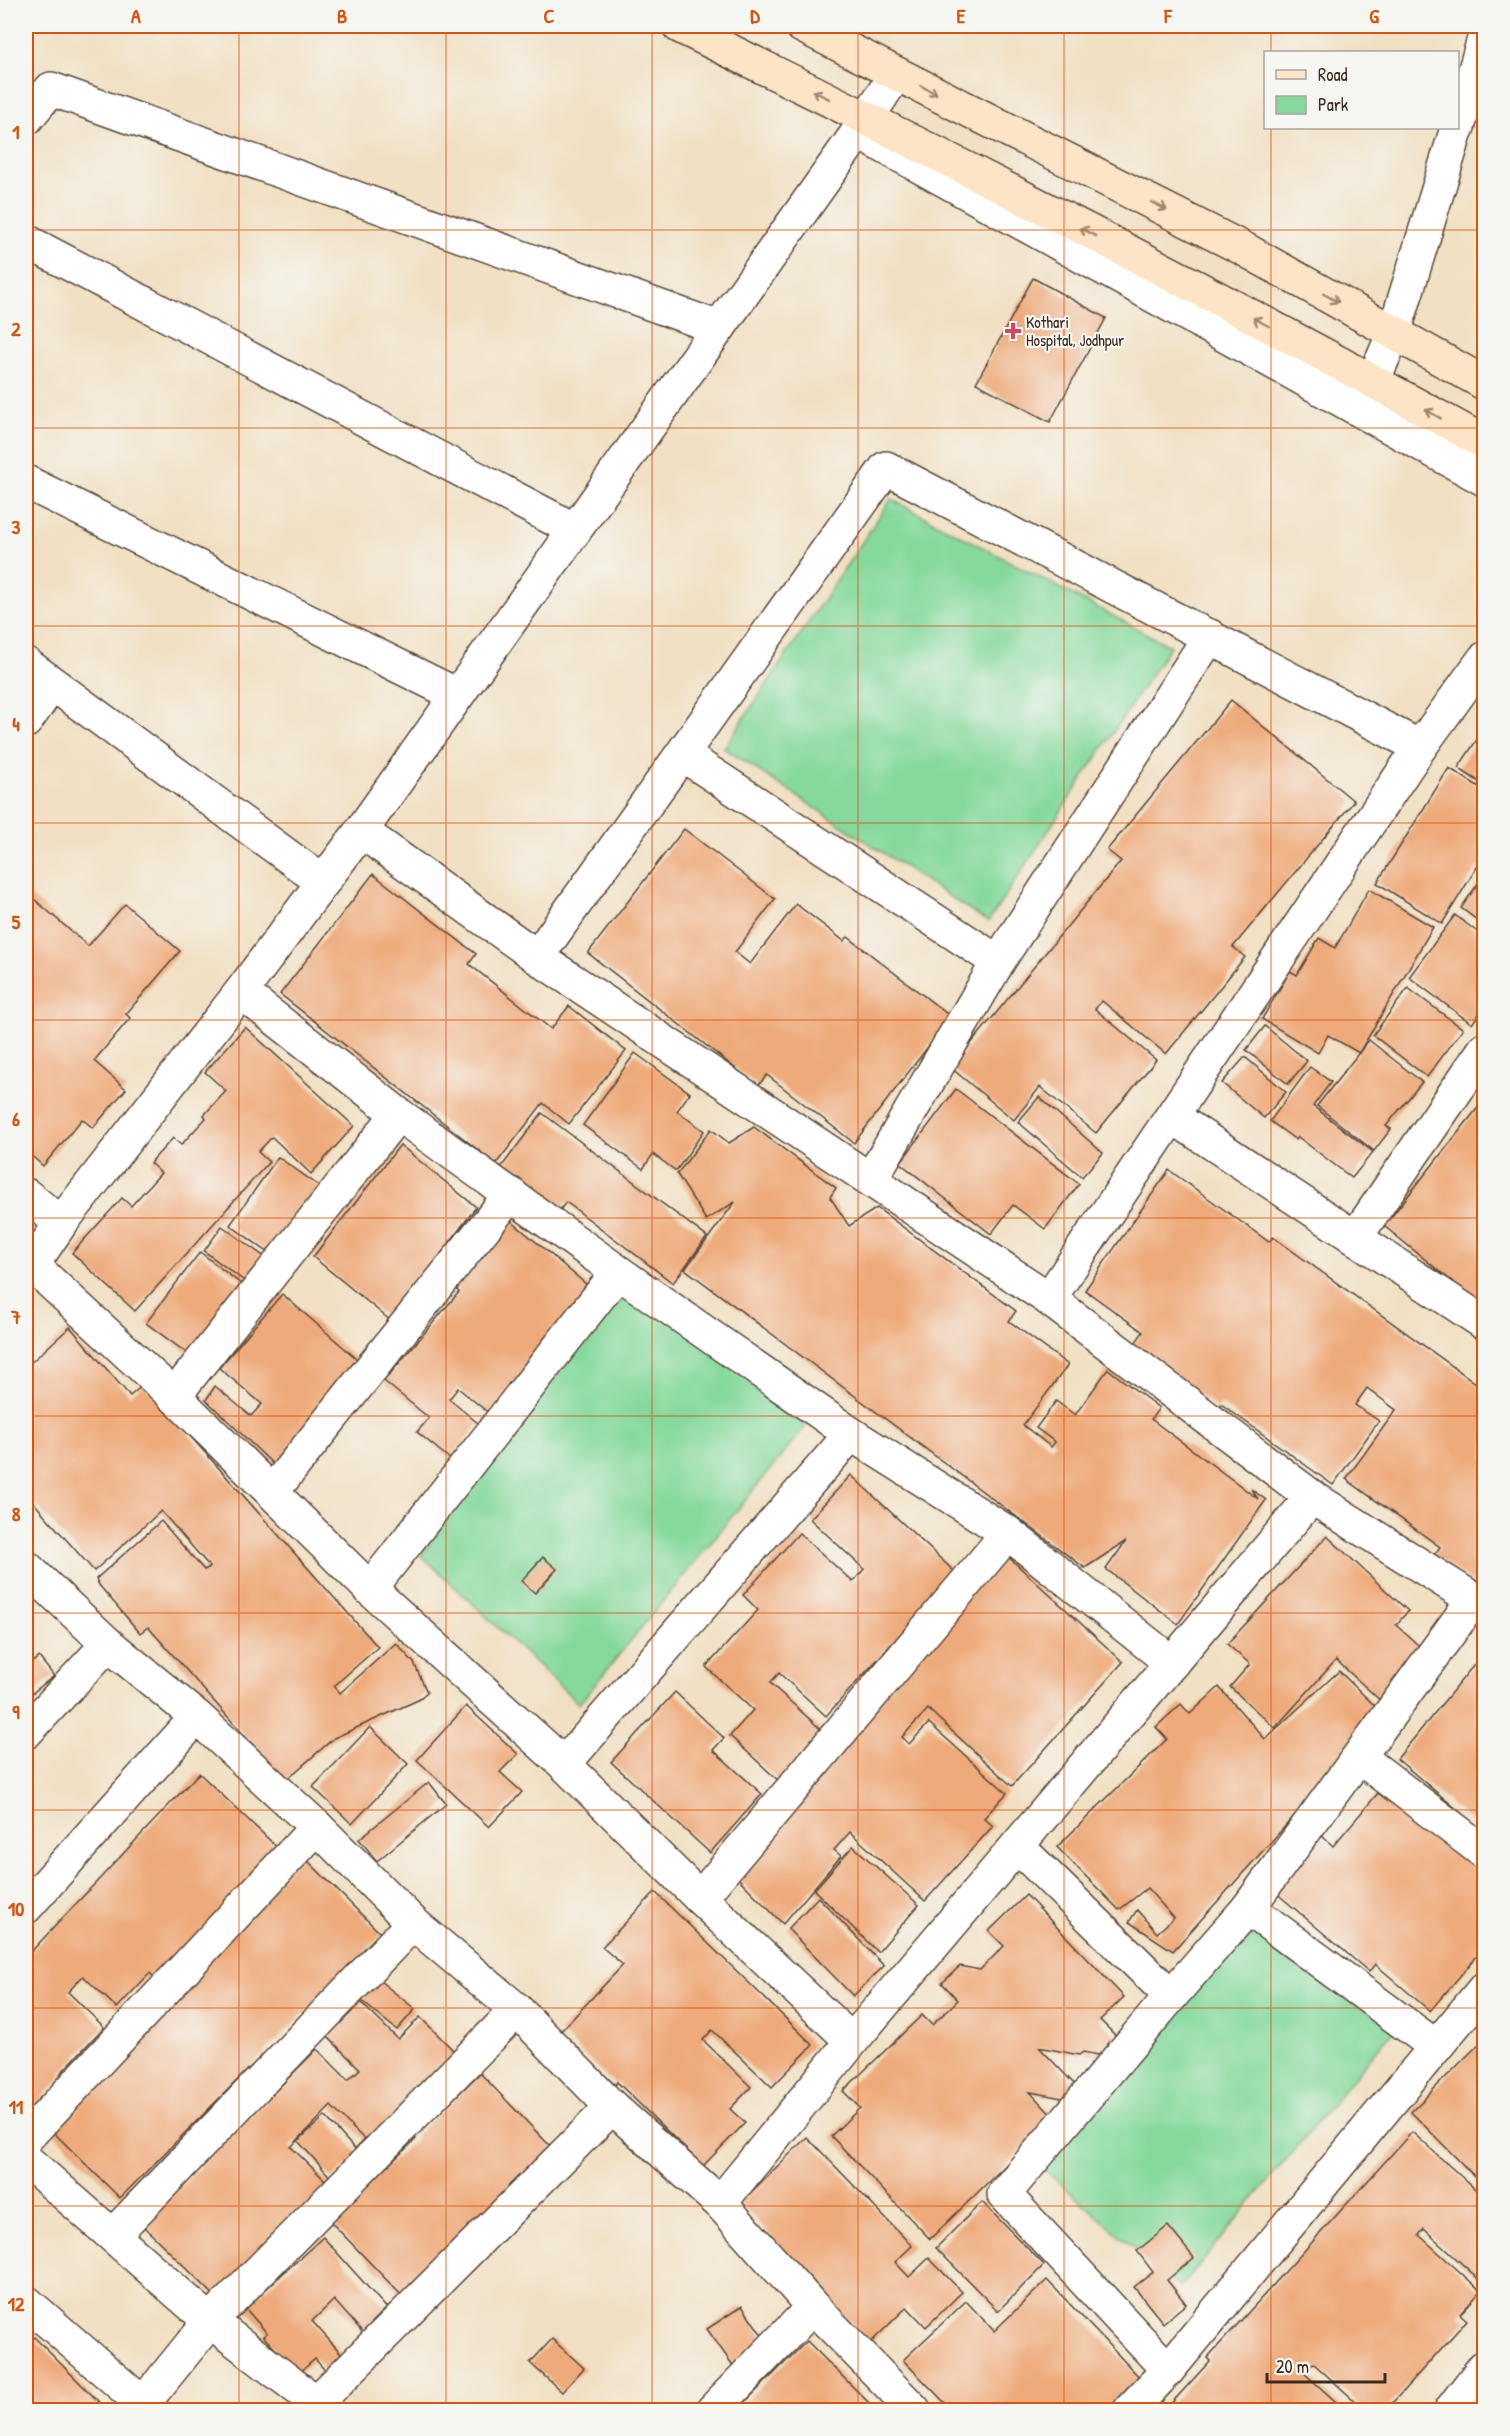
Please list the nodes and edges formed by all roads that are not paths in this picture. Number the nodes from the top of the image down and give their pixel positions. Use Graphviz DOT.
graph roads {
  1 [pos="679,26"];
  2 [pos="802,26"];
  3 [pos="1485,39"];
  4 [pos="896,74"];
  5 [pos="26,119"];
  6 [pos="1459,121"];
  7 [pos="863,125"];
  8 [pos="1456,129"];
  9 [pos="26,241"];
  10 [pos="719,328"];
  11 [pos="1394,333"];
  12 [pos="1373,381"];
  13 [pos="1485,383"];
  14 [pos="1485,442"];
  15 [pos="1485,479"];
  16 [pos="26,482"];
  17 [pos="575,530"];
  18 [pos="1210,636"];
  19 [pos="1485,659"];
  20 [pos="26,664"];
  21 [pos="52,684"];
  22 [pos="457,694"];
  23 [pos="26,721"];
  24 [pos="1420,747"];
  25 [pos="683,755"];
  26 [pos="361,831"];
  27 [pos="323,882"];
  28 [pos="537,957"];
  29 [pos="998,962"];
  30 [pos="241,992"];
  31 [pos="1485,1050"];
  32 [pos="398,1114"];
  33 [pos="1173,1117"];
  34 [pos="870,1179"];
  35 [pos="511,1194"];
  36 [pos="26,1195"];
  37 [pos="61,1223"];
  38 [pos="1354,1238"];
  39 [pos="29,1269"];
  40 [pos="618,1272"];
  41 [pos="1049,1299"];
  42 [pos="1485,1323"];
  43 [pos="174,1396"];
  44 [pos="851,1434"];
  45 [pos="272,1492"];
  46 [pos="1312,1497"];
  47 [pos="1008,1533"];
  48 [pos="26,1567"];
  49 [pos="370,1589"];
  50 [pos="1479,1602"];
  51 [pos="108,1644"];
  52 [pos="1172,1663"];
  53 [pos="197,1717"];
  54 [pos="26,1732"];
  55 [pos="1359,1756"];
  56 [pos="564,1764"];
  57 [pos="317,1827"];
  58 [pos="1017,1846"];
  59 [pos="1485,1852"];
  60 [pos="700,1898"];
  61 [pos="26,1907"];
  62 [pos="1248,1908"];
  63 [pos="413,1923"];
  64 [pos="1485,1989"];
  65 [pos="1171,1996"];
  66 [pos="517,2010"];
  67 [pos="852,2041"];
  68 [pos="1436,2046"];
  69 [pos="612,2107"];
  70 [pos="26,2138"];
  71 [pos="26,2160"];
  72 [pos="720,2203"];
  73 [pos="113,2235"];
  74 [pos="813,2307"];
  75 [pos="30,2315"];
  76 [pos="210,2321"];
  77 [pos="1485,2367"];
  78 [pos="1168,2370"];
  79 [pos="322,2406"];
  80 [pos="144,2408"];
  81 [pos="910,2409"];
  82 [pos="713,2410"];
  83 [pos="1130,2410"];
  84 [pos="1451,2410"];
  7 -- 1 [label="main road, one-way"];
  2 -- 4 [label="main road"];
  3 -- 6 [label="street"];
  4 -- 7 [label="street"];
  4 -- 11 [label="main road, one-way"];
  5 -- 10 [label="street"];
  7 -- 10 [label="street"];
  12 -- 7 [label="main road, one-way"];
  7 -- 15 [label="street"];
  8 -- 11 [label="street"];
  9 -- 17 [label="street"];
  10 -- 17 [label="street"];
  11 -- 12 [label="street"];
  11 -- 13 [label="main road"];
  14 -- 12 [label="main road, one-way"];
  16 -- 22 [label="street"];
  17 -- 22 [label="street"];
  18 -- 24 [label="street"];
  18 -- 25 [label="street"];
  18 -- 29 [label="street"];
  19 -- 24 [label="street"];
  20 -- 21 [label="street"];
  21 -- 23 [label="street"];
  21 -- 27 [label="street"];
  22 -- 26 [label="street"];
  24 -- 33 [label="street"];
  25 -- 28 [label="street"];
  25 -- 29 [label="street"];
  26 -- 27 [label="street"];
  26 -- 28 [label="street"];
  27 -- 30 [label="street"];
  28 -- 34 [label="street"];
  29 -- 34 [label="street"];
  30 -- 32 [label="street"];
  30 -- 37 [label="street"];
  31 -- 38 [label="street"];
  32 -- 35 [label="street"];
  32 -- 43 [label="street"];
  33 -- 38 [label="street"];
  33 -- 41 [label="street"];
  34 -- 41 [label="street"];
  35 -- 40 [label="street"];
  35 -- 45 [label="street"];
  36 -- 37 [label="street"];
  37 -- 39 [label="street"];
  38 -- 42 [label="street"];
  39 -- 43 [label="street"];
  40 -- 44 [label="street"];
  40 -- 49 [label="street"];
  41 -- 46 [label="street"];
  43 -- 45 [label="street"];
  44 -- 47 [label="street"];
  44 -- 56 [label="street"];
  45 -- 49 [label="street"];
  46 -- 50 [label="street"];
  46 -- 52 [label="street"];
  47 -- 52 [label="street"];
  47 -- 60 [label="street"];
  48 -- 51 [label="street"];
  49 -- 56 [label="street"];
  50 -- 55 [label="street"];
  51 -- 53 [label="street"];
  51 -- 54 [label="street"];
  52 -- 58 [label="street"];
  53 -- 57 [label="street"];
  53 -- 61 [label="street"];
  55 -- 59 [label="street"];
  55 -- 62 [label="street"];
  56 -- 60 [label="street"];
  57 -- 63 [label="street"];
  57 -- 70 [label="street"];
  58 -- 65 [label="street"];
  58 -- 67 [label="street"];
  60 -- 67 [label="street"];
  62 -- 65 [label="street"];
  62 -- 68 [label="street"];
  63 -- 66 [label="street"];
  63 -- 73 [label="street"];
  64 -- 68 [label="street"];
  65 -- 78 [label="street"];
  66 -- 69 [label="street"];
  66 -- 76 [label="street"];
  67 -- 72 [label="street"];
  68 -- 78 [label="street"];
  69 -- 72 [label="street"];
  69 -- 79 [label="street"];
  71 -- 73 [label="street"];
  72 -- 74 [label="street"];
  73 -- 76 [label="street"];
  74 -- 81 [label="street"];
  74 -- 82 [label="street"];
  75 -- 80 [label="street"];
  76 -- 79 [label="street"];
  76 -- 80 [label="street"];
  77 -- 84 [label="street"];
  78 -- 83 [label="street"];
}
